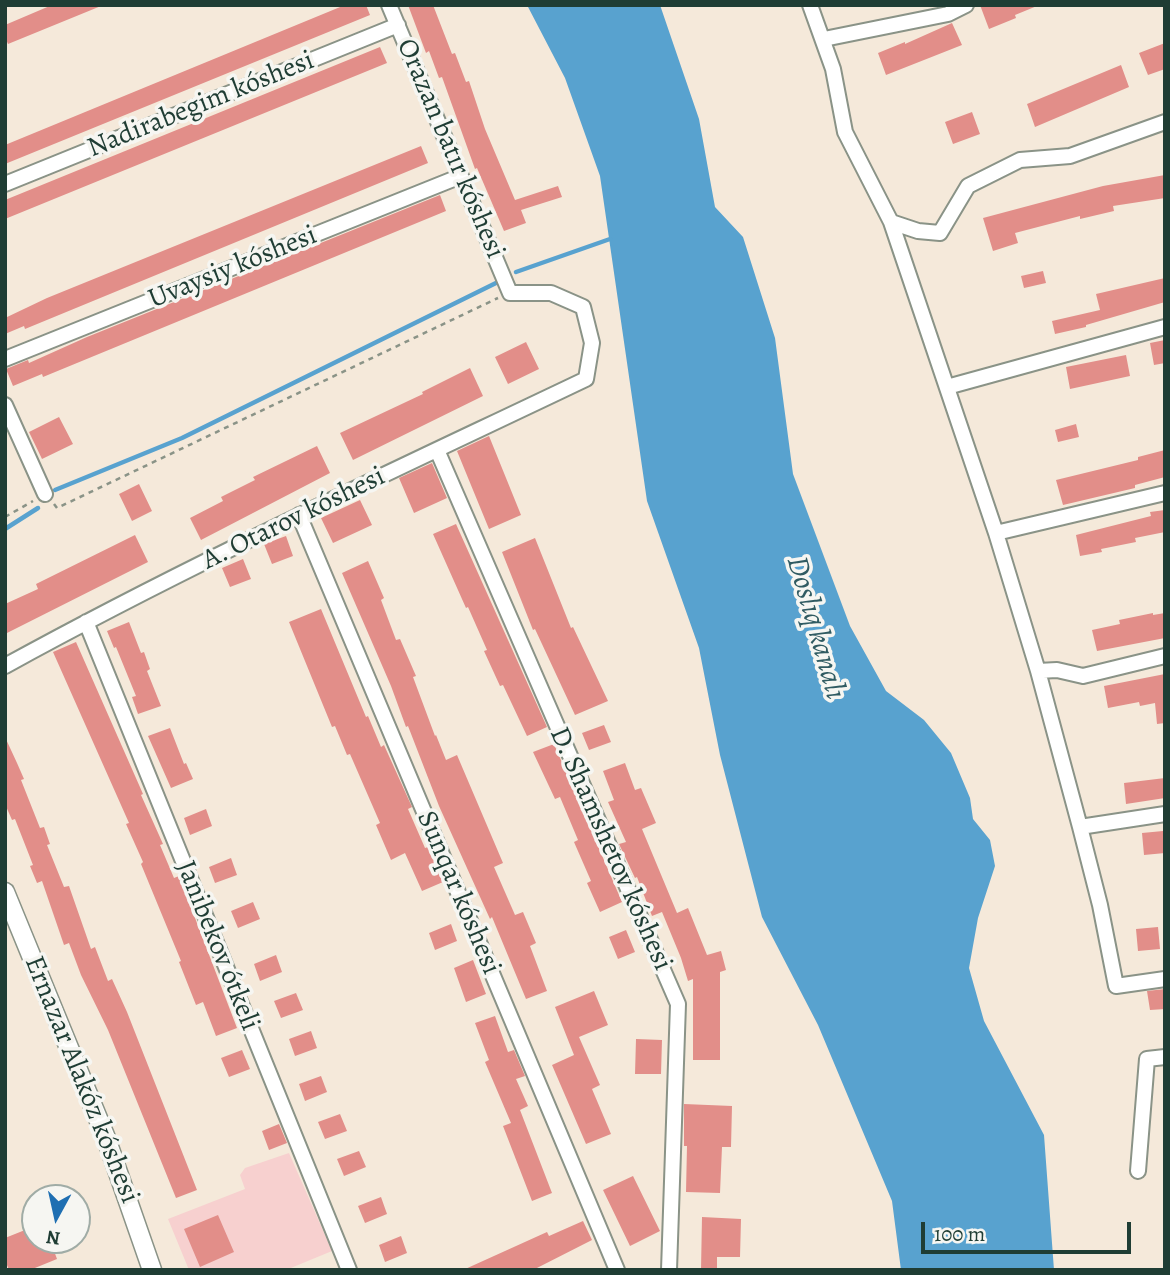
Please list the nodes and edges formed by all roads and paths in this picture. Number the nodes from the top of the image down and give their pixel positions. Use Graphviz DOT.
graph roads {
  1 [pos="389,5"];
  2 [pos="810,5"];
  3 [pos="966,5"];
  4 [pos="398,25"];
  5 [pos="824,38"];
  6 [pos="1165,122"];
  7 [pos="461,176"];
  8 [pos="5,184"];
  9 [pos="891,222"];
  10 [pos="510,293"];
  11 [pos="1165,327"];
  12 [pos="5,359"];
  13 [pos="947,387"];
  14 [pos="5,405"];
  15 [pos="437,450"];
  16 [pos="1165,493"];
  17 [pos="45,494"];
  18 [pos="299,515"];
  19 [pos="5,517"];
  20 [pos="996,533"];
  21 [pos="86,622"];
  22 [pos="1165,656"];
  23 [pos="5,666"];
  24 [pos="1038,671"];
  25 [pos="1165,814"];
  26 [pos="1080,827"];
  27 [pos="5,892"];
  28 [pos="1165,979"];
  29 [pos="1165,1057"];
  30 [pos="1138,1171"];
  31 [pos="152,1270"];
  32 [pos="349,1270"];
  33 [pos="617,1270"];
  34 [pos="669,1270"];
  1 -- 4 [label="street, Orazan batır kóshesi"];
  2 -- 5 [label="street"];
  3 -- 5 [label="street"];
  4 -- 7 [label="street, Orazan batır kóshesi"];
  4 -- 8 [label="street, Nadirabegim kóshesi"];
  5 -- 9 [label="street"];
  6 -- 9 [label="street"];
  7 -- 10 [label="street, Orazan batır kóshesi"];
  7 -- 12 [label="street, Uvaysiy kóshesi"];
  9 -- 13 [label="street"];
  10 -- 15 [label="street, A. Otarov kóshesi"];
  10 -- 17 [label="path"];
  11 -- 13 [label="street"];
  13 -- 20 [label="street"];
  14 -- 17 [label="street"];
  15 -- 18 [label="street, A. Otarov kóshesi"];
  15 -- 34 [label="street, D. Shamshetov kóshesi"];
  16 -- 20 [label="street"];
  17 -- 19 [label="path"];
  18 -- 21 [label="street, A. Otarov kóshesi"];
  18 -- 33 [label="street, Sunqar kóshesi"];
  20 -- 24 [label="street"];
  21 -- 23 [label="street, A. Otarov kóshesi"];
  21 -- 32 [label="street, Janibekov ótkeli"];
  22 -- 24 [label="street"];
  24 -- 26 [label="street"];
  25 -- 26 [label="street"];
  26 -- 28 [label="street"];
  27 -- 31 [label="main road, Ernazar Alakóz kóshesi"];
  29 -- 30 [label="street"];
}
